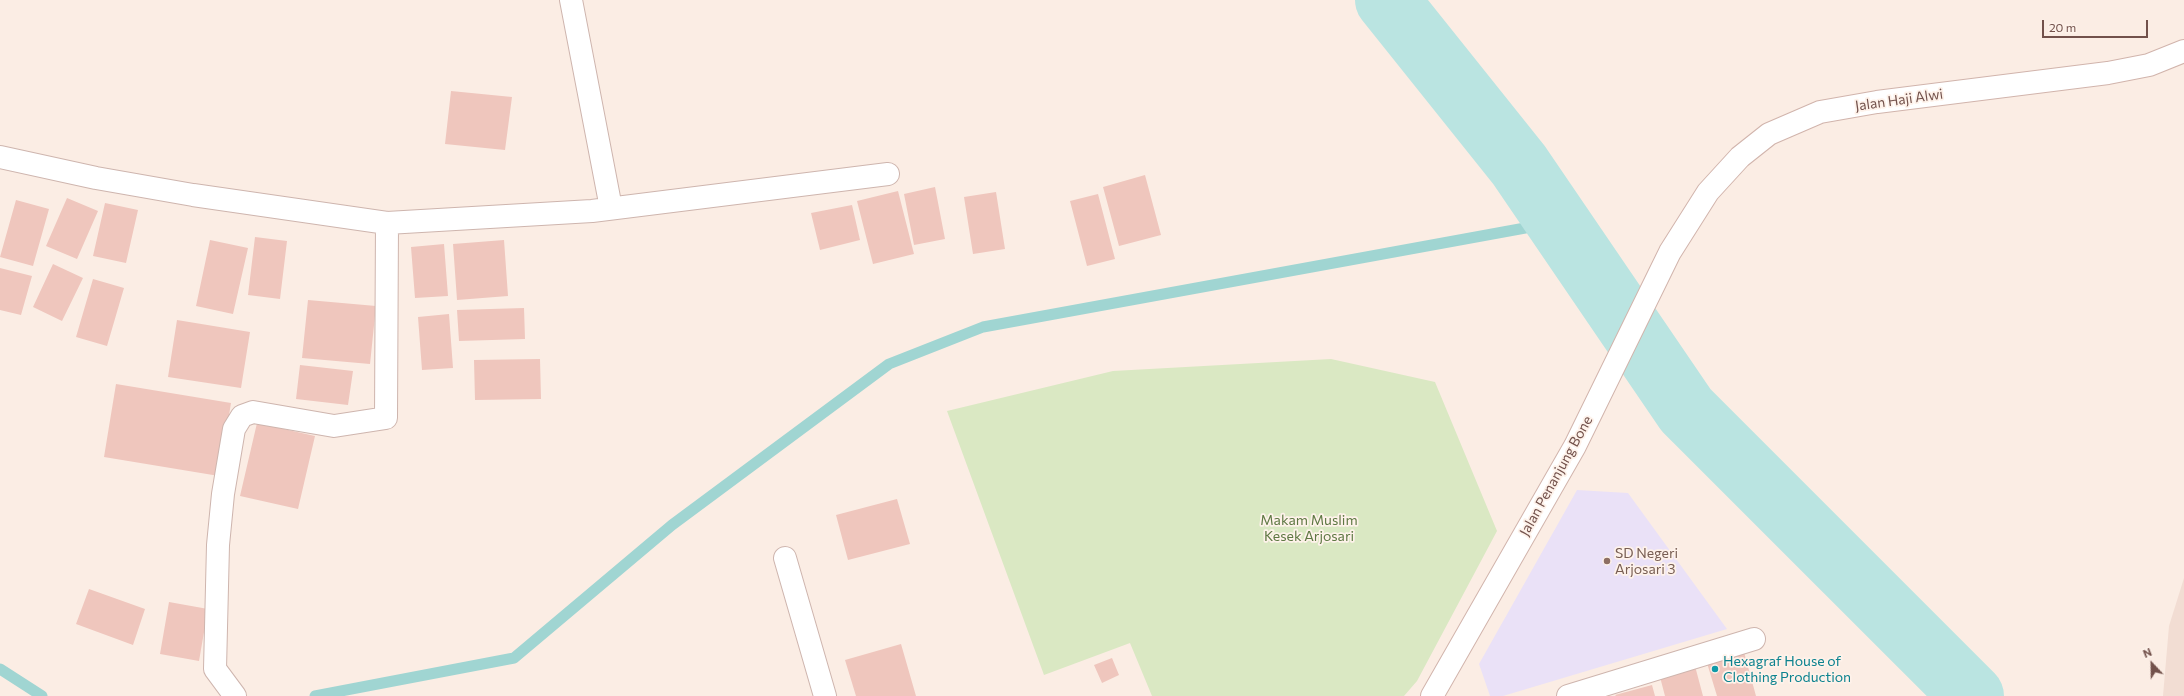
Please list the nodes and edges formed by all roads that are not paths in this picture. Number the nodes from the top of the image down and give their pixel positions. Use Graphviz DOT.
graph roads {
  1 [pos="571,0"];
  2 [pos="2184,51"];
  3 [pos="0,157"];
  4 [pos="888,174"];
  5 [pos="611,208"];
  6 [pos="387,223"];
  7 [pos="1670,252"];
  8 [pos="785,558"];
  9 [pos="1754,639"];
  10 [pos="235,696"];
  11 [pos="825,696"];
  12 [pos="1432,696"];
  13 [pos="1568,696"];
  1 -- 5 [label="street"];
  2 -- 7 [label="street, Jalan Haji Alwi"];
  3 -- 6 [label="street"];
  4 -- 5 [label="street"];
  5 -- 6 [label="street"];
  6 -- 10 [label="street"];
  7 -- 12 [label="street, Jalan Penanjung Bone"];
  8 -- 11 [label="street"];
  9 -- 13 [label="street"];
}
